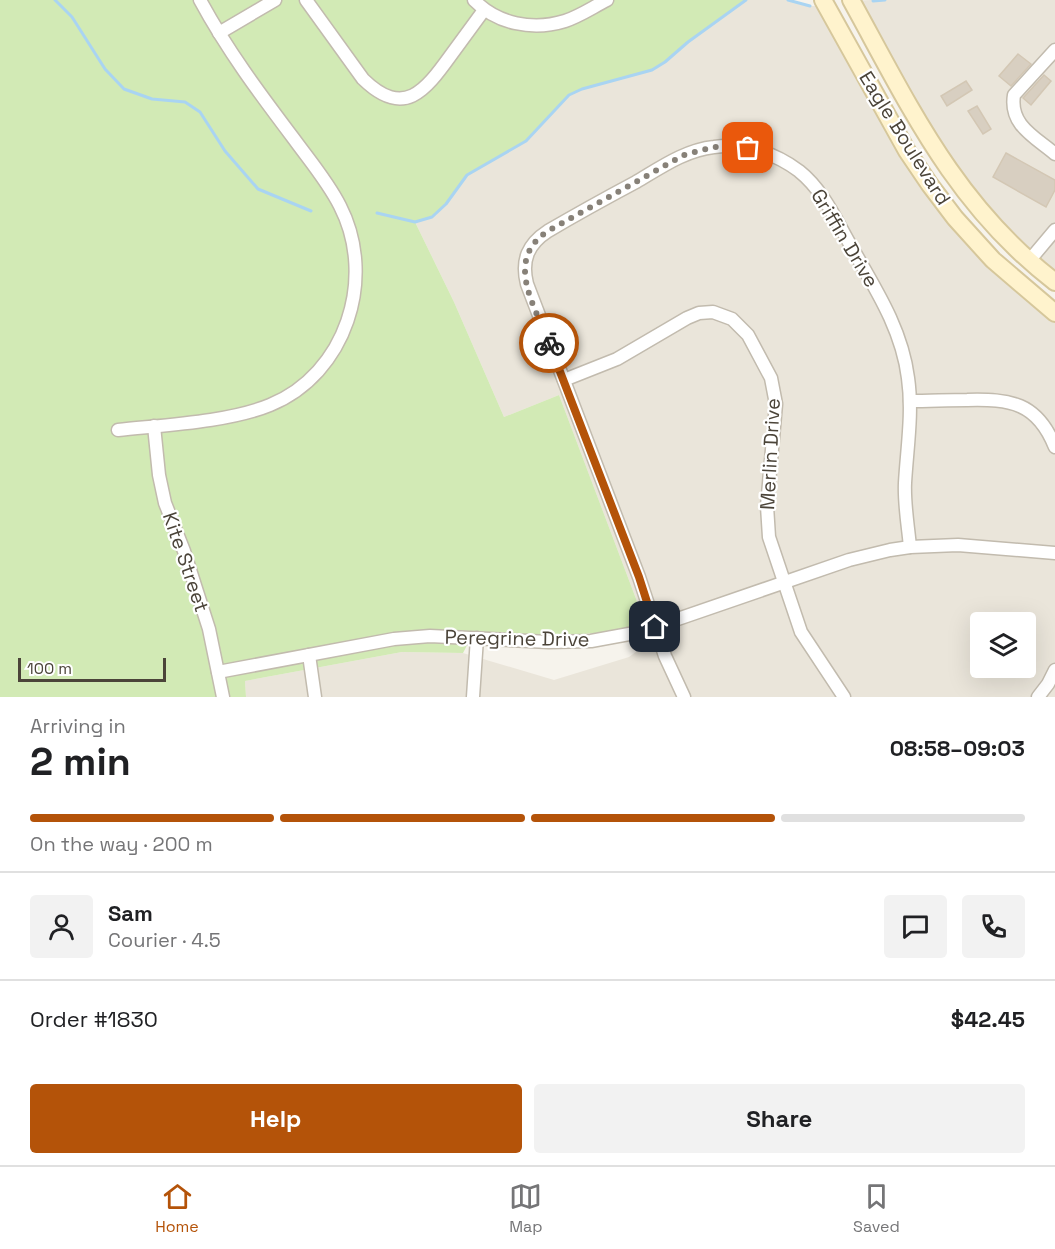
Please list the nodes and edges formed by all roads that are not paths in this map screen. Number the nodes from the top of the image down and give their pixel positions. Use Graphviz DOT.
graph roads {
  1 [pos="200,0"];
  2 [pos="275,0"];
  3 [pos="306,0"];
  4 [pos="474,0"];
  5 [pos="607,0"];
  6 [pos="823,0"];
  7 [pos="851,0"];
  8 [pos="484,10"];
  9 [pos="219,33"];
  10 [pos="1055,50"];
  11 [pos="1055,154"];
  12 [pos="1055,230"];
  13 [pos="1029,261"];
  14 [pos="1055,282"];
  15 [pos="1055,313"];
  16 [pos="564,381"];
  17 [pos="910,401"];
  18 [pos="154,426"];
  19 [pos="118,430"];
  20 [pos="1055,447"];
  21 [pos="910,547"];
  22 [pos="1055,553"];
  23 [pos="784,583"];
  24 [pos="655,627"];
  25 [pos="477,638"];
  26 [pos="309,655"];
  27 [pos="1055,670"];
  28 [pos="219,672"];
  29 [pos="1042,696"];
  30 [pos="223,697"];
  31 [pos="315,697"];
  32 [pos="473,697"];
  33 [pos="684,697"];
  34 [pos="844,697"];
  1 -- 9 [label="street"];
  2 -- 9 [label="street"];
  3 -- 8 [label="street"];
  4 -- 8 [label="street"];
  5 -- 8 [label="street"];
  6 -- 15 [label="street, Eagle Boulevard"];
  7 -- 13 [label="street, Eagle Boulevard"];
  9 -- 18 [label="street"];
  10 -- 11 [label="street"];
  12 -- 13 [label="street"];
  13 -- 14 [label="street, Eagle Boulevard"];
  16 -- 17 [label="street, Griffin Drive"];
  16 -- 23 [label="street, Merlin Drive"];
  16 -- 24 [label="street"];
  17 -- 20 [label="street"];
  17 -- 21 [label="street, Griffin Drive"];
  18 -- 19 [label="street"];
  18 -- 28 [label="street, Kite Street"];
  21 -- 22 [label="street, Peregrine Drive"];
  21 -- 23 [label="street, Peregrine Drive"];
  23 -- 24 [label="street, Peregrine Drive"];
  23 -- 34 [label="street, Merlin Drive"];
  24 -- 25 [label="street, Peregrine Drive"];
  24 -- 33 [label="street"];
  25 -- 26 [label="street, Peregrine Drive"];
  25 -- 32 [label="street"];
  26 -- 28 [label="street, Peregrine Drive"];
  26 -- 31 [label="street"];
  27 -- 29 [label="street"];
  28 -- 30 [label="street, Kite Street"];
}
